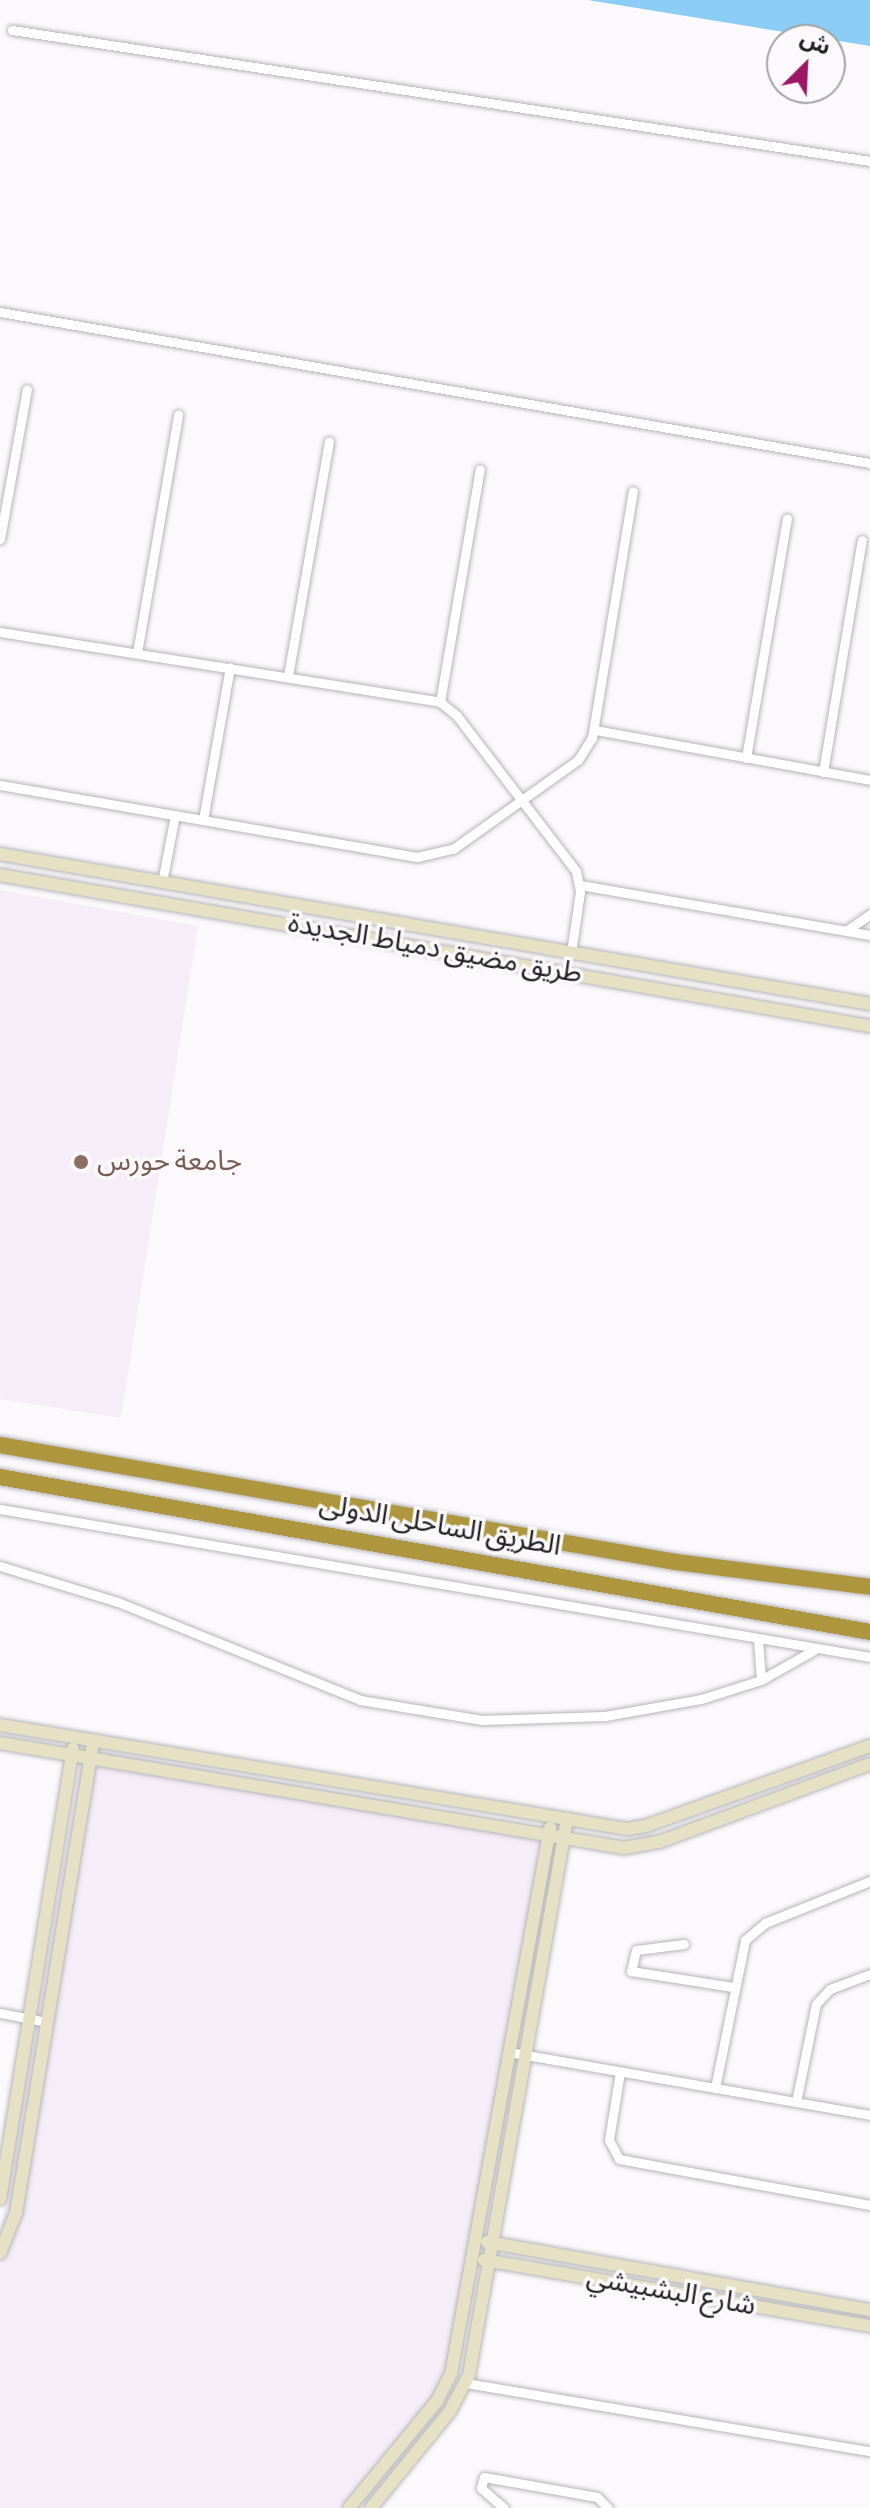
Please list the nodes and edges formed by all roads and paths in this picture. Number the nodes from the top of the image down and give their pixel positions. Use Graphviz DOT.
graph roads {
  1 [pos="12,30"];
  2 [pos="870,161"];
  3 [pos="0,312"];
  4 [pos="27,389"];
  5 [pos="178,415"];
  6 [pos="329,442"];
  7 [pos="870,463"];
  8 [pos="480,469"];
  9 [pos="633,491"];
  10 [pos="787,518"];
  11 [pos="0,539"];
  12 [pos="862,540"];
  13 [pos="0,632"];
  14 [pos="137,653"];
  15 [pos="230,667"];
  16 [pos="288,676"];
  17 [pos="440,702"];
  18 [pos="595,730"];
  19 [pos="746,758"];
  20 [pos="823,772"];
  21 [pos="870,780"];
  22 [pos="0,785"];
  23 [pos="523,800"];
  24 [pos="175,815"];
  25 [pos="203,820"];
  26 [pos="0,854"];
  27 [pos="0,875"];
  28 [pos="162,882"];
  29 [pos="580,885"];
  30 [pos="870,914"];
  31 [pos="846,931"];
  32 [pos="870,935"];
  33 [pos="482,936"];
  34 [pos="571,952"];
  35 [pos="480,957"];
  36 [pos="870,1004"];
  37 [pos="870,1026"];
  38 [pos="0,1445"];
  39 [pos="0,1477"];
  40 [pos="0,1509"];
  41 [pos="0,1566"];
  42 [pos="870,1587"];
  43 [pos="870,1632"];
  44 [pos="758,1640"];
  45 [pos="814,1650"];
  46 [pos="870,1657"];
  47 [pos="761,1680"];
  48 [pos="0,1725"];
  49 [pos="74,1738"];
  50 [pos="93,1741"];
  51 [pos="0,1743"];
  52 [pos="870,1746"];
  53 [pos="71,1755"];
  54 [pos="90,1758"];
  55 [pos="870,1764"];
  56 [pos="552,1817"];
  57 [pos="567,1819"];
  58 [pos="548,1836"];
  59 [pos="563,1838"];
  60 [pos="870,1881"];
  61 [pos="684,1944"];
  62 [pos="870,1974"];
  63 [pos="733,1987"];
  64 [pos="0,2013"];
  65 [pos="29,2019"];
  66 [pos="47,2022"];
  67 [pos="509,2052"];
  68 [pos="525,2055"];
  69 [pos="620,2072"];
  70 [pos="715,2088"];
  71 [pos="796,2102"];
  72 [pos="870,2115"];
  73 [pos="0,2199"];
  74 [pos="870,2205"];
  75 [pos="476,2240"];
  76 [pos="492,2243"];
  77 [pos="0,2253"];
  78 [pos="473,2258"];
  79 [pos="489,2261"];
  80 [pos="591,2261"];
  81 [pos="588,2278"];
  82 [pos="870,2310"];
  83 [pos="870,2326"];
  84 [pos="466,2383"];
  85 [pos="870,2451"];
  86 [pos="352,2503"];
  87 [pos="369,2508"];
  88 [pos="504,2508"];
  89 [pos="608,2508"];
  1 -- 2 [label="street"];
  3 -- 7 [label="street"];
  4 -- 11 [label="street"];
  5 -- 14 [label="street"];
  6 -- 16 [label="street"];
  8 -- 17 [label="street"];
  9 -- 18 [label="street"];
  10 -- 19 [label="street"];
  12 -- 20 [label="street"];
  13 -- 14 [label="street"];
  14 -- 15 [label="street"];
  15 -- 16 [label="street"];
  15 -- 25 [label="street"];
  16 -- 17 [label="street"];
  17 -- 23 [label="street"];
  18 -- 19 [label="street"];
  18 -- 23 [label="street"];
  19 -- 20 [label="street"];
  20 -- 21 [label="street"];
  22 -- 24 [label="street"];
  23 -- 25 [label="street"];
  23 -- 29 [label="street"];
  24 -- 25 [label="street"];
  24 -- 28 [label="street"];
  26 -- 28 [label="street, طريق مضيق دمياط الجديدة"];
  27 -- 35 [label="street, طريق مضيق دمياط الجديدة"];
  28 -- 33 [label="street, طريق مضيق دمياط الجديدة"];
  29 -- 31 [label="street"];
  29 -- 34 [label="street"];
  30 -- 31 [label="street"];
  31 -- 32 [label="street"];
  33 -- 34 [label="street, طريق مضيق دمياط الجديدة"];
  33 -- 35 [label="street"];
  34 -- 36 [label="street, طريق مضيق دمياط الجديدة"];
  35 -- 37 [label="street, طريق مضيق دمياط الجديدة"];
  38 -- 42 [label="highway, الطريق الساحلى الدولى"];
  39 -- 43 [label="highway, الطريق الساحلى الدولى"];
  40 -- 44 [label="street"];
  41 -- 47 [label="street"];
  44 -- 45 [label="street"];
  44 -- 47 [label="street"];
  45 -- 46 [label="street"];
  45 -- 47 [label="street"];
  48 -- 49 [label="street"];
  49 -- 50 [label="street"];
  49 -- 53 [label="street"];
  50 -- 54 [label="street"];
  50 -- 56 [label="street"];
  51 -- 53 [label="street"];
  52 -- 57 [label="street"];
  53 -- 54 [label="street"];
  53 -- 65 [label="street"];
  54 -- 58 [label="street"];
  54 -- 66 [label="street"];
  55 -- 59 [label="street"];
  56 -- 57 [label="street"];
  56 -- 58 [label="street"];
  57 -- 59 [label="street"];
  58 -- 59 [label="street"];
  58 -- 67 [label="street"];
  59 -- 68 [label="street"];
  60 -- 63 [label="street"];
  61 -- 63 [label="street"];
  62 -- 71 [label="street"];
  63 -- 70 [label="street"];
  64 -- 65 [label="street"];
  65 -- 66 [label="street"];
  65 -- 73 [label="street"];
  66 -- 77 [label="street"];
  67 -- 68 [label="street"];
  67 -- 75 [label="street"];
  68 -- 69 [label="street"];
  68 -- 76 [label="street"];
  69 -- 70 [label="street"];
  69 -- 74 [label="street"];
  70 -- 71 [label="street"];
  71 -- 72 [label="street"];
  75 -- 76 [label="street, شارع البشبيشي"];
  75 -- 78 [label="street"];
  76 -- 79 [label="street"];
  76 -- 80 [label="street, شارع البشبيشي"];
  78 -- 79 [label="street, شارع البشبيشي"];
  78 -- 86 [label="street"];
  79 -- 81 [label="street, شارع البشبيشي"];
  79 -- 84 [label="street"];
  80 -- 81 [label="street"];
  80 -- 82 [label="street, شارع البشبيشي"];
  81 -- 83 [label="street, شارع البشبيشي"];
  84 -- 85 [label="street"];
  84 -- 87 [label="street"];
  86 -- 87 [label="street"];
  88 -- 89 [label="street"];
}
